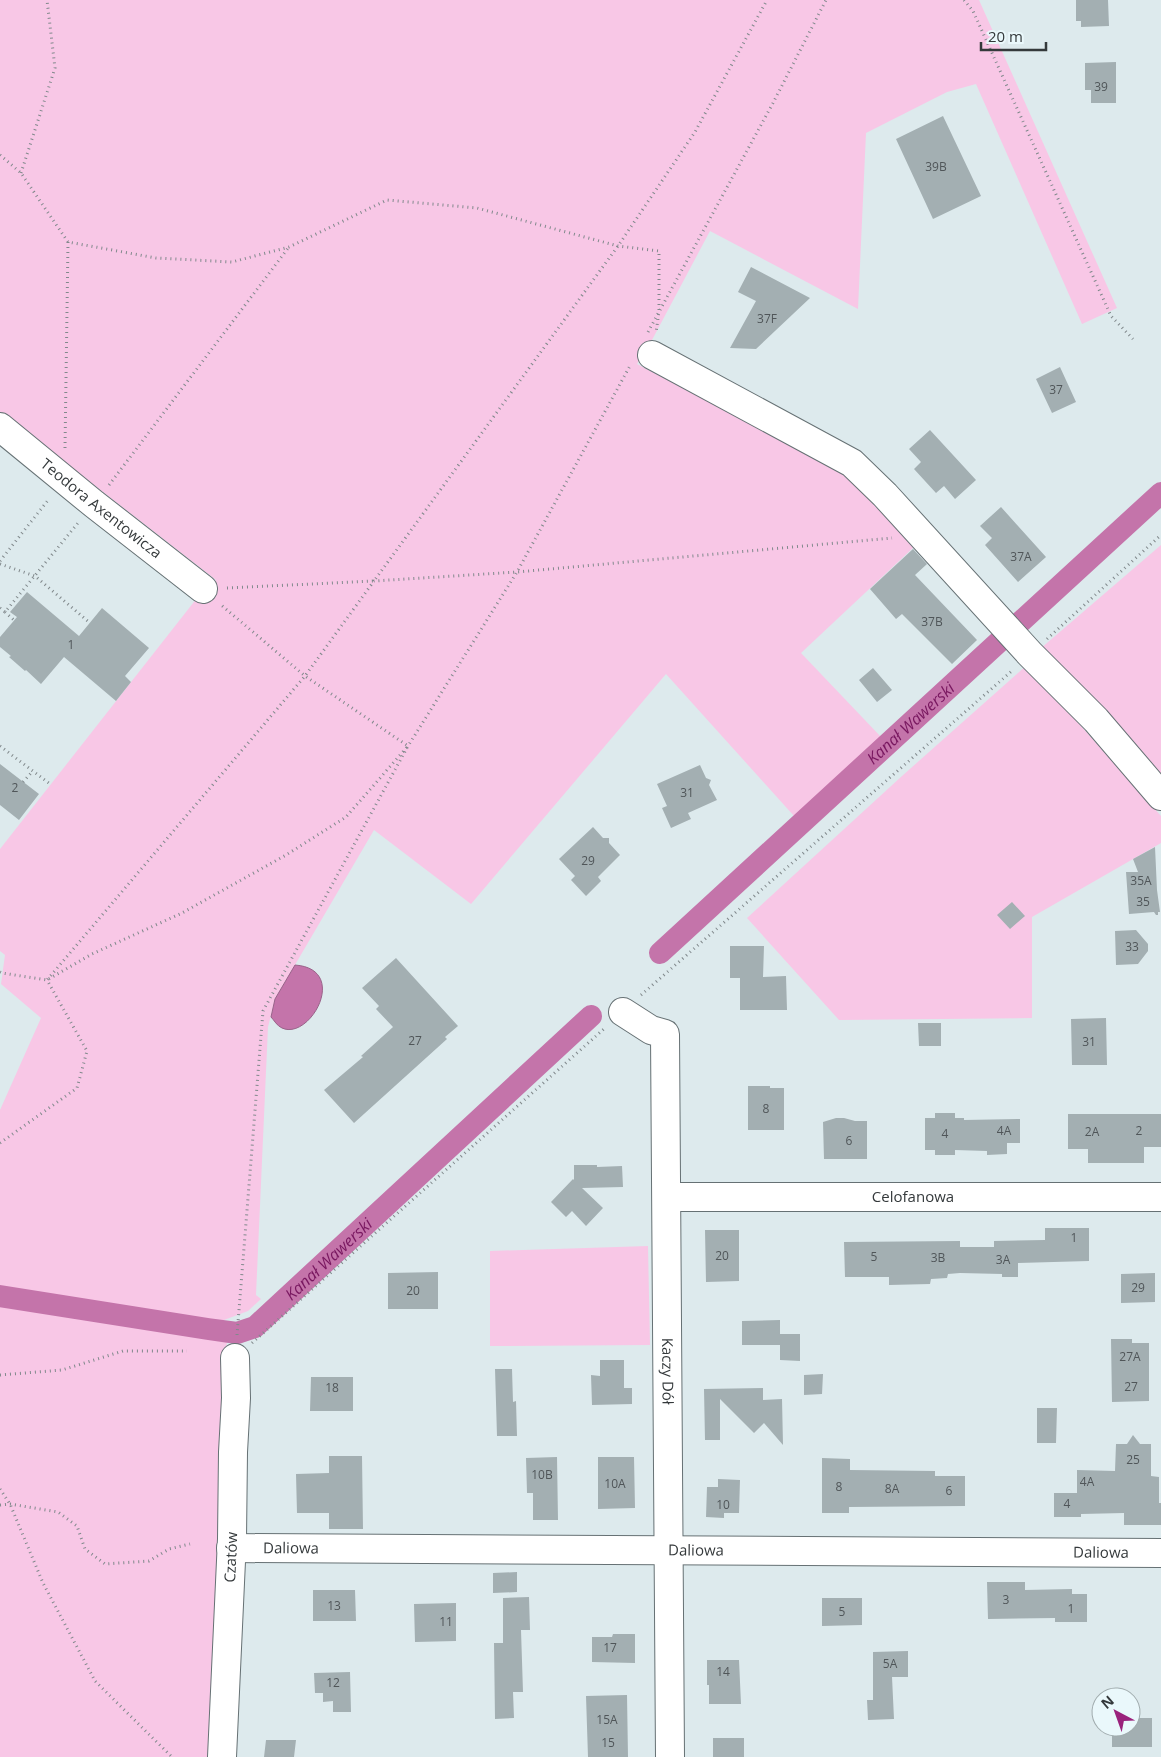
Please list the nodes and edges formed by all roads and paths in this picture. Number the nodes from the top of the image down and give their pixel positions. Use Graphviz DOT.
graph roads {
  1 [pos="47,0"];
  2 [pos="767,0"];
  3 [pos="826,0"];
  4 [pos="964,0"];
  5 [pos="0,155"];
  6 [pos="21,173"];
  7 [pos="68,242"];
  8 [pos="618,246"];
  9 [pos="289,247"];
  10 [pos="659,311"];
  11 [pos="1133,339"];
  12 [pos="643,352"];
  13 [pos="0,427"];
  14 [pos="65,479"];
  15 [pos="94,504"];
  16 [pos="922,535"];
  17 [pos="1161,535"];
  18 [pos="0,562"];
  19 [pos="517,572"];
  20 [pos="35,576"];
  21 [pos="374,582"];
  22 [pos="203,589"];
  23 [pos="0,608"];
  24 [pos="5,612"];
  25 [pos="16,622"];
  26 [pos="90,623"];
  27 [pos="1027,651"];
  28 [pos="305,676"];
  29 [pos="0,746"];
  30 [pos="408,746"];
  31 [pos="33,771"];
  32 [pos="23,782"];
  33 [pos="50,784"];
  34 [pos="1161,796"];
  35 [pos="0,972"];
  36 [pos="47,980"];
  37 [pos="623,1012"];
  38 [pos="0,1143"];
  39 [pos="667,1197"];
  40 [pos="1161,1197"];
  41 [pos="187,1351"];
  42 [pos="235,1358"];
  43 [pos="0,1375"];
  44 [pos="0,1489"];
  45 [pos="10,1504"];
  46 [pos="0,1505"];
  47 [pos="190,1544"];
  48 [pos="231,1548"];
  49 [pos="668,1550"];
  50 [pos="1161,1554"];
  51 [pos="172,1757"];
  52 [pos="222,1757"];
  53 [pos="670,1757"];
  1 -- 6 [label="path"];
  2 -- 8 [label="path"];
  3 -- 10 [label="path"];
  4 -- 11 [label="path"];
  5 -- 6 [label="path"];
  6 -- 7 [label="path"];
  7 -- 9 [label="path"];
  7 -- 14 [label="path"];
  8 -- 9 [label="path"];
  8 -- 10 [label="path"];
  8 -- 21 [label="path"];
  9 -- 15 [label="path"];
  10 -- 12 [label="path"];
  10 -- 12 [label="path"];
  12 -- 16 [label="street"];
  12 -- 19 [label="path"];
  13 -- 14 [label="street, Teodora Axentowicza"];
  14 -- 15 [label="street, Teodora Axentowicza"];
  14 -- 18 [label="path"];
  15 -- 20 [label="path"];
  15 -- 22 [label="street, Teodora Axentowicza"];
  16 -- 19 [label="path"];
  16 -- 27 [label="street"];
  17 -- 27 [label="path"];
  18 -- 20 [label="path"];
  19 -- 21 [label="path"];
  19 -- 30 [label="path"];
  20 -- 24 [label="path"];
  20 -- 26 [label="path"];
  21 -- 22 [label="path"];
  21 -- 28 [label="path"];
  22 -- 28 [label="path"];
  23 -- 24 [label="path"];
  24 -- 25 [label="path"];
  27 -- 34 [label="street"];
  27 -- 37 [label="path"];
  28 -- 30 [label="path"];
  28 -- 36 [label="path"];
  29 -- 31 [label="path"];
  30 -- 36 [label="path"];
  30 -- 42 [label="path"];
  31 -- 32 [label="path"];
  31 -- 33 [label="path"];
  35 -- 36 [label="path"];
  36 -- 38 [label="path"];
  37 -- 39 [label="street, Kaczy Dół"];
  37 -- 42 [label="path"];
  39 -- 40 [label="street, Celofanowa"];
  39 -- 49 [label="street, Kaczy Dół"];
  41 -- 43 [label="path"];
  42 -- 48 [label="street, Czatów"];
  44 -- 45 [label="path"];
  45 -- 46 [label="path"];
  45 -- 47 [label="path"];
  45 -- 51 [label="path"];
  48 -- 49 [label="street, Daliowa"];
  48 -- 52 [label="street, Czatów"];
  49 -- 50 [label="street, Daliowa"];
  49 -- 53 [label="street, Kaczy Dół"];
}
